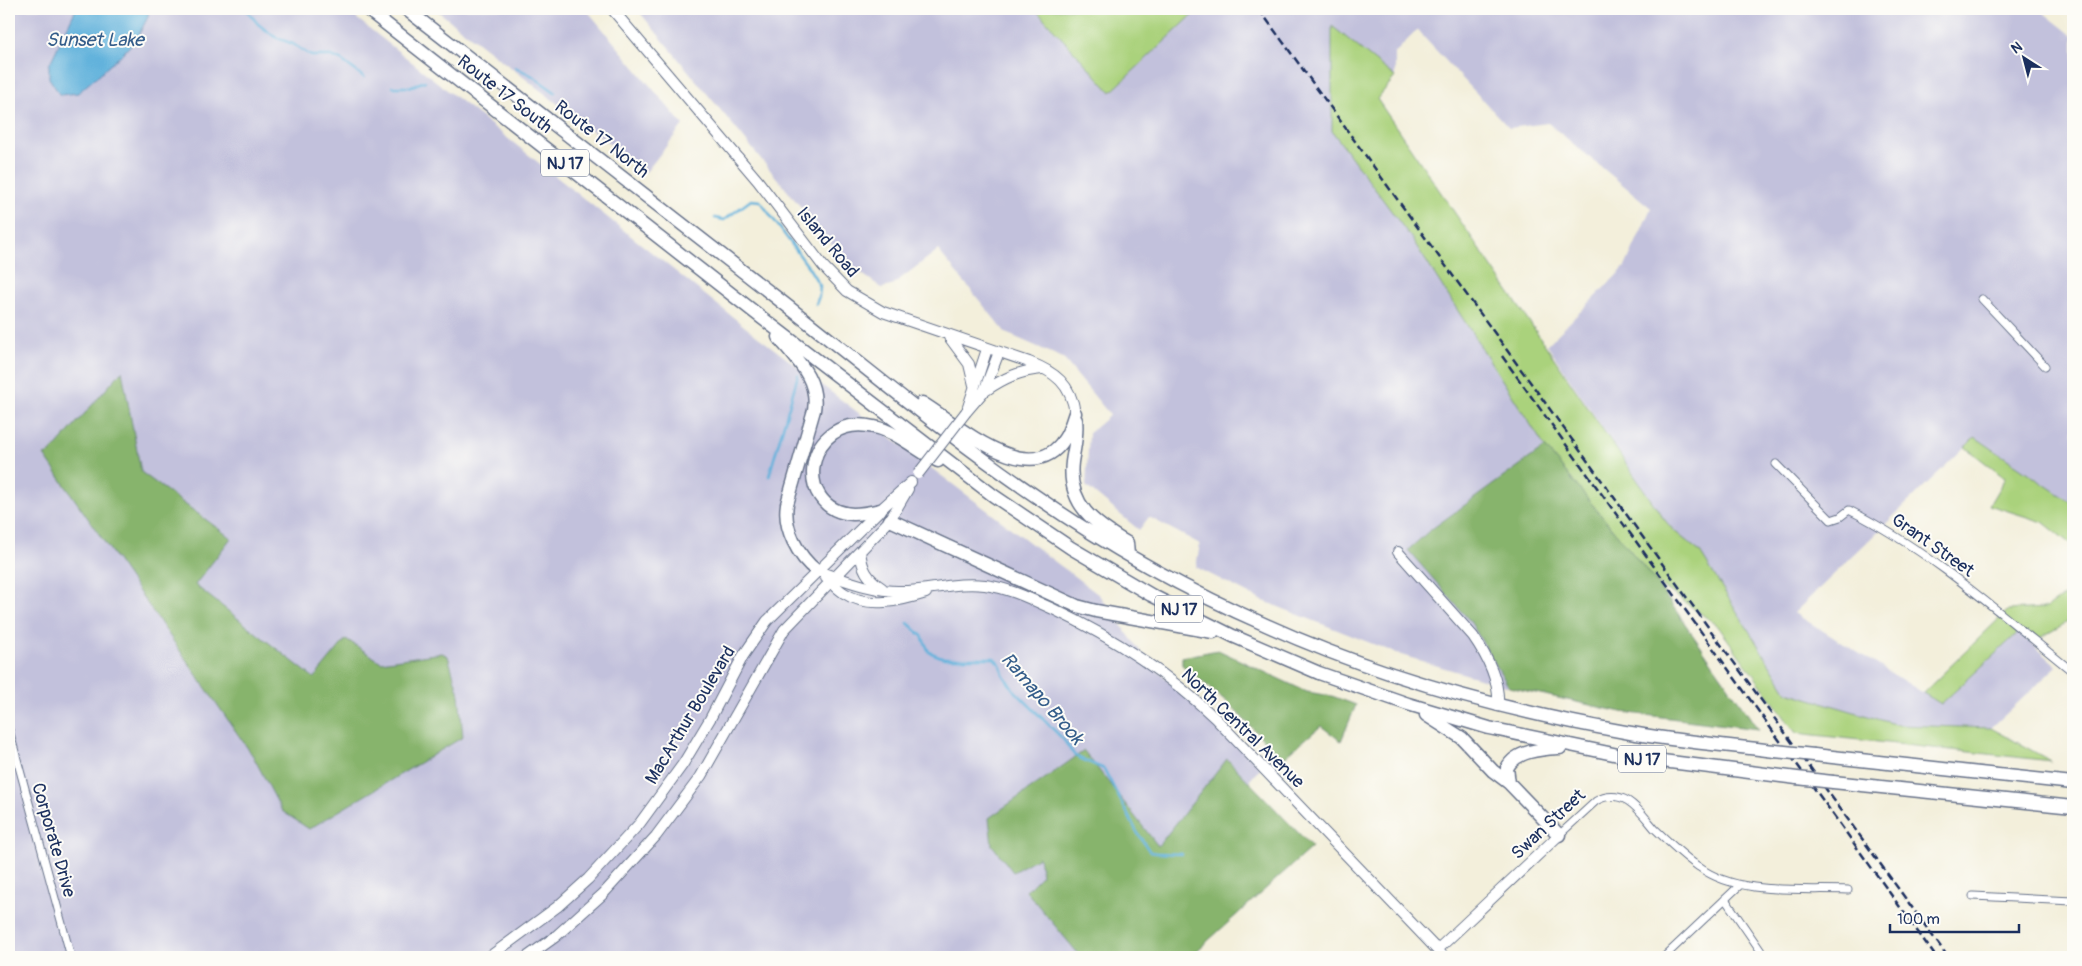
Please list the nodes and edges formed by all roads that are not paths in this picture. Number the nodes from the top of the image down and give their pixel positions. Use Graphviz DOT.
graph roads {
  1 [pos="367,9"];
  2 [pos="406,9"];
  3 [pos="612,9"];
  4 [pos="1982,299"];
  5 [pos="762,318"];
  6 [pos="948,336"];
  7 [pos="987,349"];
  8 [pos="1000,352"];
  9 [pos="2045,366"];
  10 [pos="1044,368"];
  11 [pos="875,376"];
  12 [pos="979,389"];
  13 [pos="1075,412"];
  14 [pos="1776,464"];
  15 [pos="969,477"];
  16 [pos="911,482"];
  17 [pos="880,510"];
  18 [pos="890,520"];
  19 [pos="860,551"];
  20 [pos="1398,552"];
  21 [pos="1128,555"];
  22 [pos="818,571"];
  23 [pos="833,579"];
  24 [pos="947,587"];
  25 [pos="884,590"];
  26 [pos="1233,636"];
  27 [pos="2073,672"];
  28 [pos="1408,704"];
  29 [pos="1498,706"];
  30 [pos="9,730"];
  31 [pos="1579,747"];
  32 [pos="1996,775"];
  33 [pos="2073,775"];
  34 [pos="1509,782"];
  35 [pos="2073,783"];
  36 [pos="2026,802"];
  37 [pos="2073,807"];
  38 [pos="2073,811"];
  39 [pos="1559,835"];
  40 [pos="1740,884"];
  41 [pos="1848,890"];
  42 [pos="1973,896"];
  43 [pos="1725,899"];
  44 [pos="2073,901"];
  45 [pos="499,954"];
  46 [pos="1440,954"];
  47 [pos="71,957"];
  48 [pos="489,957"];
  49 [pos="527,957"];
  50 [pos="1664,957"];
  51 [pos="1765,957"];
  1 -- 5 [label="highway, Route 17 South / NJ 17"];
  2 -- 11 [label="highway, Route 17 North / NJ 17"];
  3 -- 6 [label="main road, Island Road"];
  4 -- 9 [label="street"];
  5 -- 15 [label="highway, NJ 17"];
  5 -- 22 [label="highway"];
  6 -- 7 [label="main road, Island Road"];
  6 -- 12 [label="main road"];
  7 -- 8 [label="main road, Island Road"];
  7 -- 12 [label="main road, MacArthur Boulevard"];
  8 -- 10 [label="main road, Island Road"];
  8 -- 12 [label="main road, MacArthur Boulevard"];
  10 -- 12 [label="main road"];
  10 -- 13 [label="main road, Island Road"];
  11 -- 13 [label="highway"];
  11 -- 21 [label="highway, NJ 17"];
  12 -- 16 [label="main road, MacArthur Boulevard, bridge"];
  13 -- 21 [label="highway"];
  14 -- 27 [label="street, Grant Street"];
  15 -- 17 [label="highway"];
  15 -- 26 [label="highway, NJ 17"];
  16 -- 17 [label="main road, MacArthur Boulevard"];
  16 -- 18 [label="main road, MacArthur Boulevard"];
  17 -- 22 [label="main road, MacArthur Boulevard"];
  18 -- 19 [label="main road, MacArthur Boulevard"];
  18 -- 26 [label="highway"];
  19 -- 23 [label="main road, MacArthur Boulevard"];
  19 -- 25 [label="main road"];
  20 -- 29 [label="main road"];
  21 -- 29 [label="highway, NJ 17"];
  22 -- 23 [label="main road, North Central Avenue"];
  22 -- 45 [label="main road, MacArthur Boulevard"];
  23 -- 24 [label="main road, North Central Avenue"];
  23 -- 25 [label="main road, North Central Avenue"];
  23 -- 49 [label="main road, MacArthur Boulevard"];
  24 -- 25 [label="main road, North Central Avenue"];
  24 -- 46 [label="main road, North Central Avenue"];
  26 -- 28 [label="highway, NJ 17"];
  28 -- 31 [label="highway, NJ 17"];
  28 -- 34 [label="highway"];
  29 -- 32 [label="highway, NJ 17, bridge"];
  30 -- 47 [label="street, Corporate Drive"];
  31 -- 34 [label="highway"];
  31 -- 36 [label="highway, NJ 17, bridge"];
  32 -- 33 [label="highway"];
  32 -- 35 [label="highway, NJ 17"];
  34 -- 39 [label="highway"];
  36 -- 37 [label="highway, NJ 17"];
  36 -- 38 [label="highway"];
  39 -- 40 [label="street, Swan Street"];
  39 -- 46 [label="main road, Swan Street"];
  40 -- 41 [label="street, Swan Street"];
  40 -- 43 [label="street"];
  42 -- 44 [label="street"];
  43 -- 50 [label="street"];
  43 -- 51 [label="street"];
  45 -- 48 [label="main road, MacArthur Boulevard"];
}
